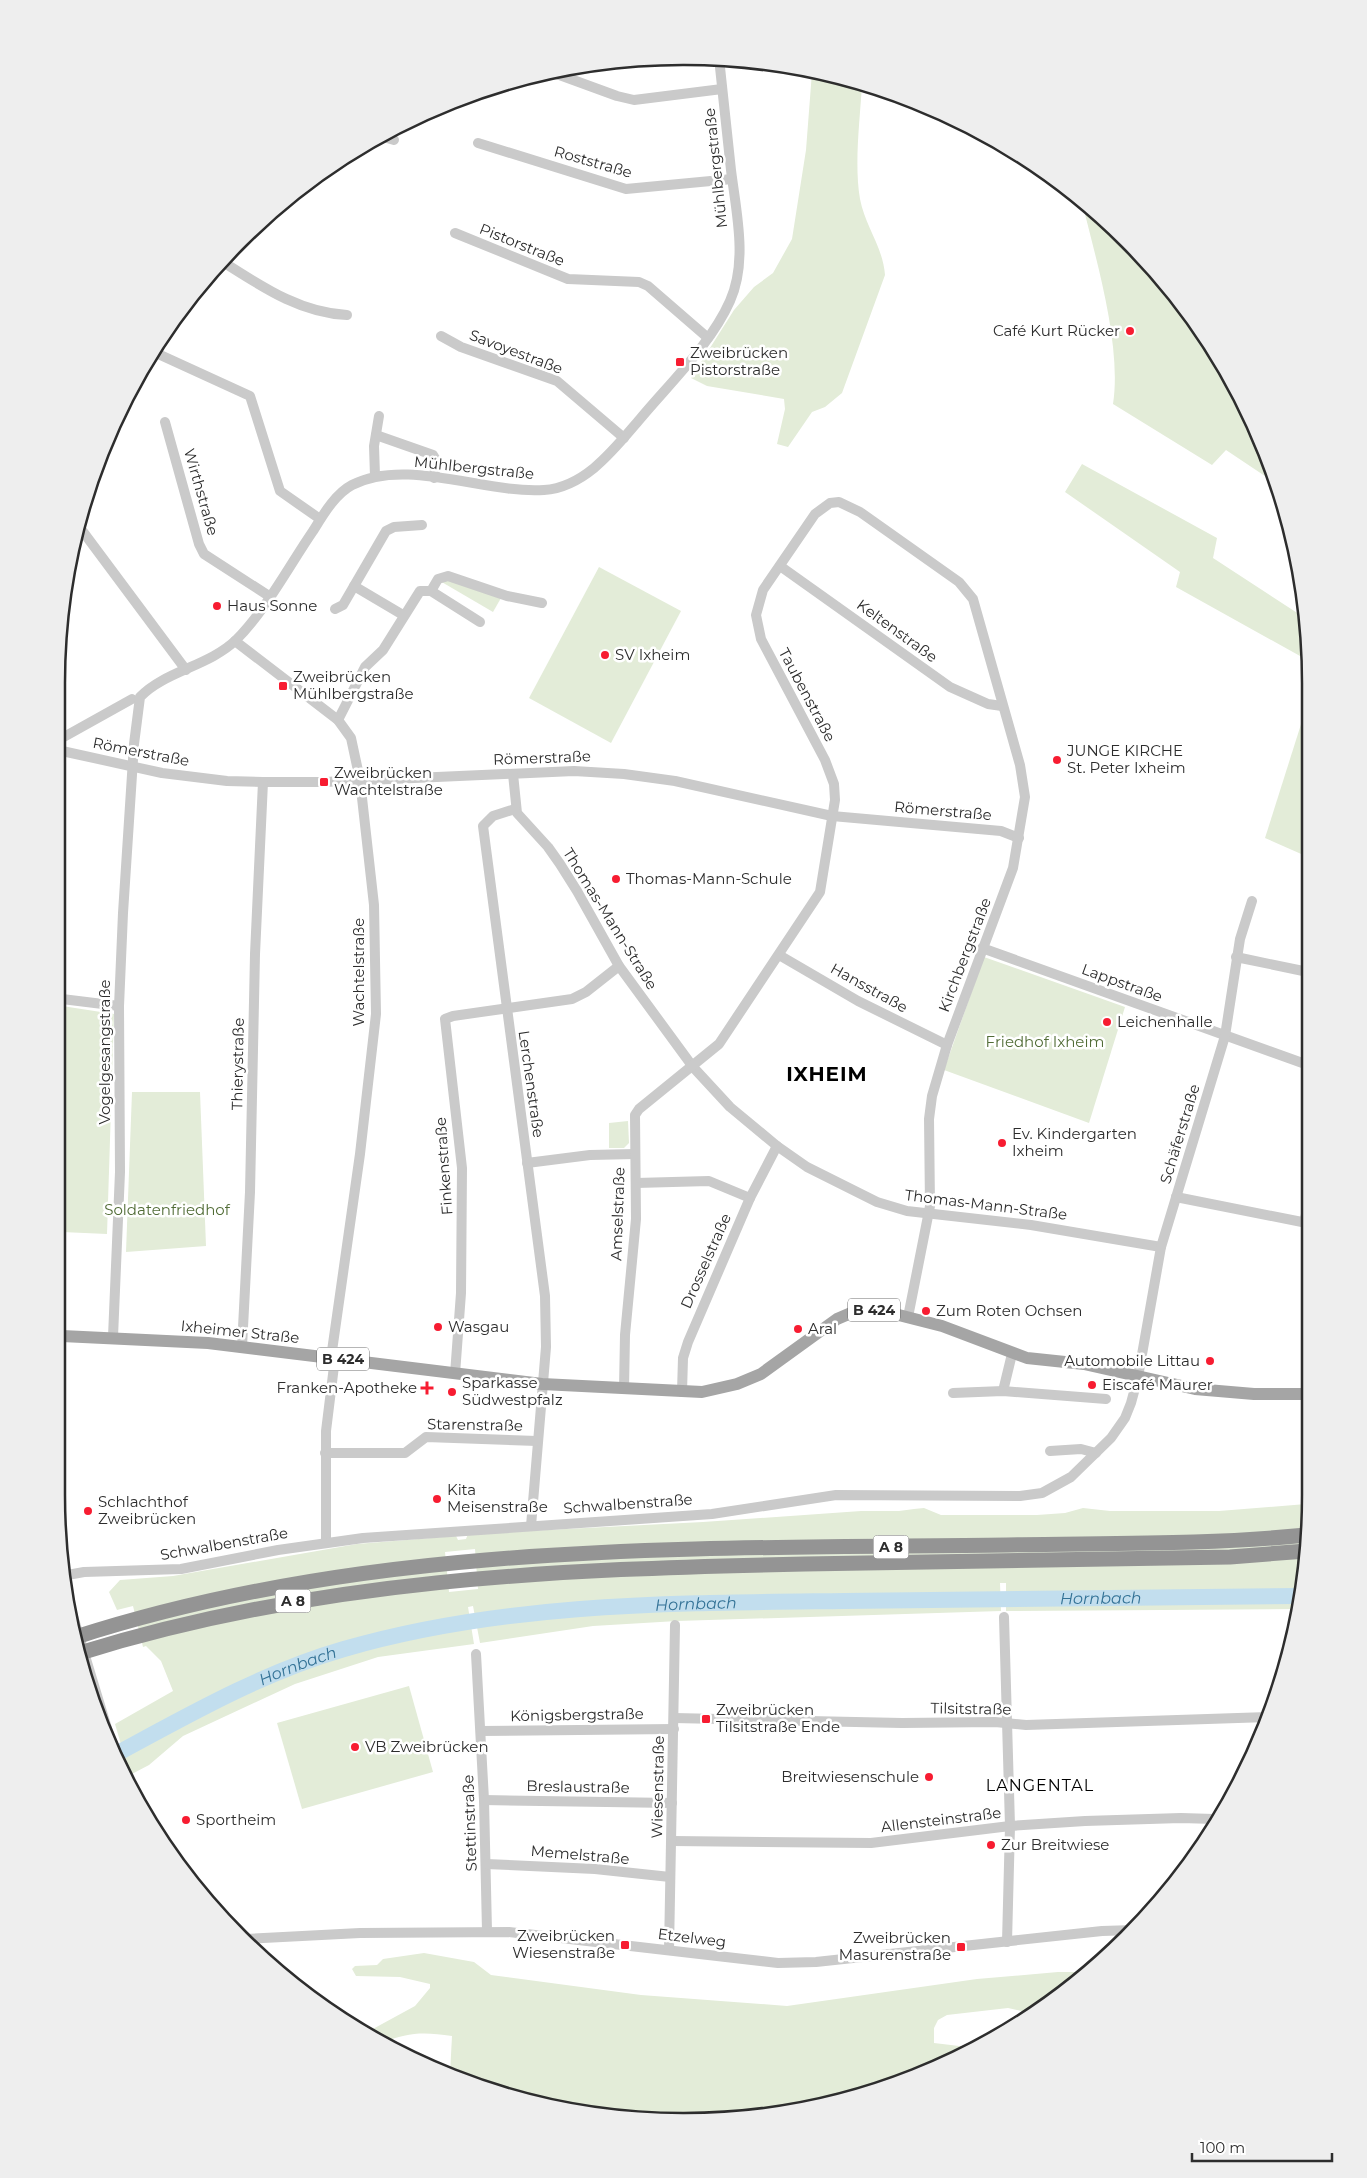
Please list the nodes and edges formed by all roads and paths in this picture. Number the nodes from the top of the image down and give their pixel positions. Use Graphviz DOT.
graph roads {
  1 [pos="719,66"];
  2 [pos="564,77"];
  3 [pos="722,89"];
  4 [pos="391,139"];
  5 [pos="394,140"];
  6 [pos="478,143"];
  7 [pos="732,179"];
  8 [pos="455,233"];
  9 [pos="228,265"];
  10 [pos="347,316"];
  11 [pos="441,336"];
  12 [pos="708,338"];
  13 [pos="160,355"];
  14 [pos="379,416"];
  15 [pos="165,422"];
  16 [pos="376,435"];
  17 [pos="624,438"];
  18 [pos="375,476"];
  19 [pos="434,478"];
  20 [pos="320,519"];
  21 [pos="422,525"];
  22 [pos="84,533"];
  23 [pos="780,566"];
  24 [pos="354,586"];
  25 [pos="431,591"];
  26 [pos="269,596"];
  27 [pos="542,603"];
  28 [pos="977,608"];
  29 [pos="335,609"];
  30 [pos="403,616"];
  31 [pos="480,622"];
  32 [pos="235,641"];
  33 [pos="186,670"];
  34 [pos="132,699"];
  35 [pos="1002,706"];
  36 [pos="338,720"];
  37 [pos="65,736"];
  38 [pos="65,752"];
  39 [pos="133,767"];
  40 [pos="513,774"];
  41 [pos="360,780"];
  42 [pos="264,782"];
  43 [pos="516,809"];
  44 [pos="832,816"];
  45 [pos="1020,838"];
  46 [pos="1252,901"];
  47 [pos="982,948"];
  48 [pos="779,955"];
  49 [pos="1236,956"];
  50 [pos="619,966"];
  51 [pos="1302,971"];
  52 [pos="65,998"];
  53 [pos="120,1006"];
  54 [pos="506,1008"];
  55 [pos="1224,1036"];
  56 [pos="947,1045"];
  57 [pos="1302,1063"];
  58 [pos="693,1067"];
  59 [pos="776,1146"];
  60 [pos="635,1154"];
  61 [pos="527,1163"];
  62 [pos="636,1183"];
  63 [pos="1176,1197"];
  64 [pos="750,1198"];
  65 [pos="928,1215"];
  66 [pos="1302,1222"];
  67 [pos="1161,1247"];
  68 [pos="908,1317"];
  69 [pos="65,1336"];
  70 [pos="113,1338"];
  71 [pos="242,1347"];
  72 [pos="1012,1354"];
  73 [pos="333,1358"];
  74 [pos="454,1374"];
  75 [pos="1138,1377"];
  76 [pos="542,1384"];
  77 [pos="624,1389"];
  78 [pos="1003,1391"];
  79 [pos="682,1392"];
  80 [pos="953,1393"];
  81 [pos="1302,1394"];
  82 [pos="1106,1399"];
  83 [pos="537,1441"];
  84 [pos="1050,1451"];
  85 [pos="325,1453"];
  86 [pos="1096,1453"];
  87 [pos="531,1526"];
  88 [pos="1301,1535"];
  89 [pos="326,1542"];
  90 [pos="1299,1552"];
  91 [pos="70,1575"];
  92 [pos="1004,1618"];
  93 [pos="675,1625"];
  94 [pos="81,1635"];
  95 [pos="85,1652"];
  96 [pos="476,1654"];
  97 [pos="1260,1718"];
  98 [pos="674,1723"];
  99 [pos="1006,1724"];
  100 [pos="481,1732"];
  101 [pos="484,1800"];
  102 [pos="672,1803"];
  103 [pos="1210,1819"];
  104 [pos="1010,1826"];
  105 [pos="672,1842"];
  106 [pos="486,1864"];
  107 [pos="670,1877"];
  108 [pos="487,1931"];
  109 [pos="1122,1931"];
  110 [pos="253,1939"];
  111 [pos="1007,1942"];
  112 [pos="669,1950"];
  1 -- 3 [label="street, Mühlbergstraße"];
  2 -- 3 [label="street"];
  3 -- 7 [label="street, Mühlbergstraße"];
  4 -- 5 [label="street"];
  6 -- 7 [label="street, Roststraße"];
  7 -- 12 [label="street, Mühlbergstraße"];
  8 -- 12 [label="street, Pistorstraße"];
  9 -- 10 [label="street"];
  11 -- 17 [label="street, Savoyestraße"];
  12 -- 17 [label="street, Mühlbergstraße"];
  13 -- 20 [label="street"];
  14 -- 16 [label="street"];
  15 -- 26 [label="street, Wirthstraße"];
  16 -- 18 [label="street"];
  16 -- 19 [label="street"];
  17 -- 19 [label="street, Mühlbergstraße"];
  18 -- 19 [label="street, Mühlbergstraße"];
  18 -- 20 [label="street, Mühlbergstraße"];
  20 -- 26 [label="street, Mühlbergstraße"];
  21 -- 24 [label="street"];
  22 -- 33 [label="street"];
  23 -- 28 [label="street, Taubenstraße"];
  23 -- 35 [label="street, Keltenstraße"];
  23 -- 44 [label="street, Taubenstraße"];
  24 -- 29 [label="street"];
  24 -- 30 [label="street"];
  25 -- 27 [label="street"];
  25 -- 30 [label="street"];
  25 -- 31 [label="street"];
  26 -- 32 [label="street, Mühlbergstraße"];
  28 -- 35 [label="street, Kirchbergstraße"];
  30 -- 36 [label="street"];
  32 -- 33 [label="street, Mühlbergstraße"];
  32 -- 36 [label="street, Wachtelstraße"];
  33 -- 39 [label="street, Mühlbergstraße"];
  34 -- 37 [label="street"];
  35 -- 45 [label="street, Kirchbergstraße"];
  36 -- 41 [label="street, Wachtelstraße"];
  38 -- 39 [label="street, Römerstraße"];
  39 -- 42 [label="street, Römerstraße"];
  39 -- 53 [label="street, Vogelgesangstraße"];
  40 -- 41 [label="street, Römerstraße"];
  40 -- 43 [label="street, Thomas-Mann-Straße"];
  40 -- 44 [label="street, Römerstraße"];
  41 -- 42 [label="street, Römerstraße"];
  41 -- 73 [label="street, Wachtelstraße"];
  42 -- 71 [label="street, Thierystraße"];
  43 -- 50 [label="street, Thomas-Mann-Straße"];
  43 -- 54 [label="street, Lerchenstraße"];
  44 -- 45 [label="street, Römerstraße"];
  44 -- 48 [label="street, Taubenstraße"];
  45 -- 47 [label="street, Kirchbergstraße"];
  46 -- 49 [label="street, Schäferstraße"];
  47 -- 55 [label="street, Lappstraße"];
  47 -- 56 [label="street, Kirchbergstraße"];
  48 -- 56 [label="street, Hansstraße"];
  48 -- 58 [label="street, Taubenstraße"];
  49 -- 51 [label="street"];
  49 -- 55 [label="street, Schäferstraße"];
  50 -- 54 [label="street"];
  50 -- 58 [label="street, Thomas-Mann-Straße"];
  52 -- 53 [label="street"];
  53 -- 70 [label="street, Vogelgesangstraße"];
  54 -- 61 [label="street, Lerchenstraße"];
  54 -- 74 [label="street, Finkenstraße"];
  55 -- 57 [label="street, Lappstraße"];
  55 -- 63 [label="street, Schäferstraße"];
  56 -- 65 [label="street, Kirchbergstraße"];
  58 -- 59 [label="street, Thomas-Mann-Straße"];
  58 -- 60 [label="street, Amselstraße"];
  59 -- 64 [label="street, Drosselstraße"];
  59 -- 65 [label="street, Thomas-Mann-Straße"];
  60 -- 61 [label="street"];
  60 -- 62 [label="street, Amselstraße"];
  61 -- 76 [label="street, Lerchenstraße"];
  62 -- 64 [label="street"];
  62 -- 77 [label="street, Amselstraße"];
  63 -- 66 [label="street"];
  63 -- 67 [label="street, Schäferstraße"];
  64 -- 79 [label="street, Drosselstraße"];
  65 -- 67 [label="street, Thomas-Mann-Straße"];
  65 -- 68 [label="street, Kirchbergstraße"];
  67 -- 75 [label="street, Schäferstraße"];
  68 -- 72 [label="main road, B 424"];
  68 -- 79 [label="main road, B 424"];
  69 -- 70 [label="main road, Ixheimer Straße / B 424"];
  70 -- 71 [label="main road, Ixheimer Straße / B 424"];
  71 -- 73 [label="main road, Ixheimer Straße / B 424"];
  72 -- 75 [label="main road, B 424"];
  72 -- 78 [label="street"];
  73 -- 74 [label="main road, Ixheimer Straße / B 424"];
  73 -- 85 [label="street, Wachtelstraße"];
  74 -- 76 [label="main road, Ixheimer Straße / B 424"];
  75 -- 81 [label="main road, B 424"];
  75 -- 86 [label="street, Schwalbenstraße"];
  76 -- 77 [label="main road, Ixheimer Straße / B 424"];
  76 -- 83 [label="street, Starenstraße"];
  77 -- 79 [label="main road, B 424"];
  78 -- 80 [label="street"];
  78 -- 82 [label="street"];
  83 -- 85 [label="street, Starenstraße"];
  83 -- 87 [label="street, Starenstraße"];
  84 -- 86 [label="street"];
  85 -- 89 [label="street, Wachtelstraße"];
  86 -- 87 [label="street, Schwalbenstraße"];
  87 -- 89 [label="street, Schwalbenstraße"];
  88 -- 94 [label="highway, A 8"];
  89 -- 91 [label="street, Schwalbenstraße"];
  90 -- 95 [label="highway, A 8"];
  92 -- 99 [label="street"];
  93 -- 98 [label="street, Wiesenstraße"];
  96 -- 100 [label="street, Stettinstraße"];
  97 -- 99 [label="street, Tilsitstraße"];
  98 -- 99 [label="street, Tilsitstraße"];
  98 -- 100 [label="street, Königsbergstraße"];
  98 -- 102 [label="street, Wiesenstraße"];
  99 -- 104 [label="street"];
  100 -- 101 [label="street, Stettinstraße"];
  101 -- 102 [label="street, Breslaustraße"];
  101 -- 106 [label="street, Stettinstraße"];
  102 -- 105 [label="street, Wiesenstraße"];
  103 -- 104 [label="street, Allensteinstraße"];
  104 -- 105 [label="street, Allensteinstraße"];
  104 -- 111 [label="street"];
  105 -- 107 [label="street, Wiesenstraße"];
  106 -- 107 [label="street, Memelstraße"];
  106 -- 108 [label="street, Stettinstraße"];
  107 -- 112 [label="street, Wiesenstraße"];
  108 -- 110 [label="street, Etzelweg"];
  108 -- 112 [label="street, Etzelweg"];
  109 -- 111 [label="street, Etzelweg"];
  111 -- 112 [label="street, Etzelweg"];
}
